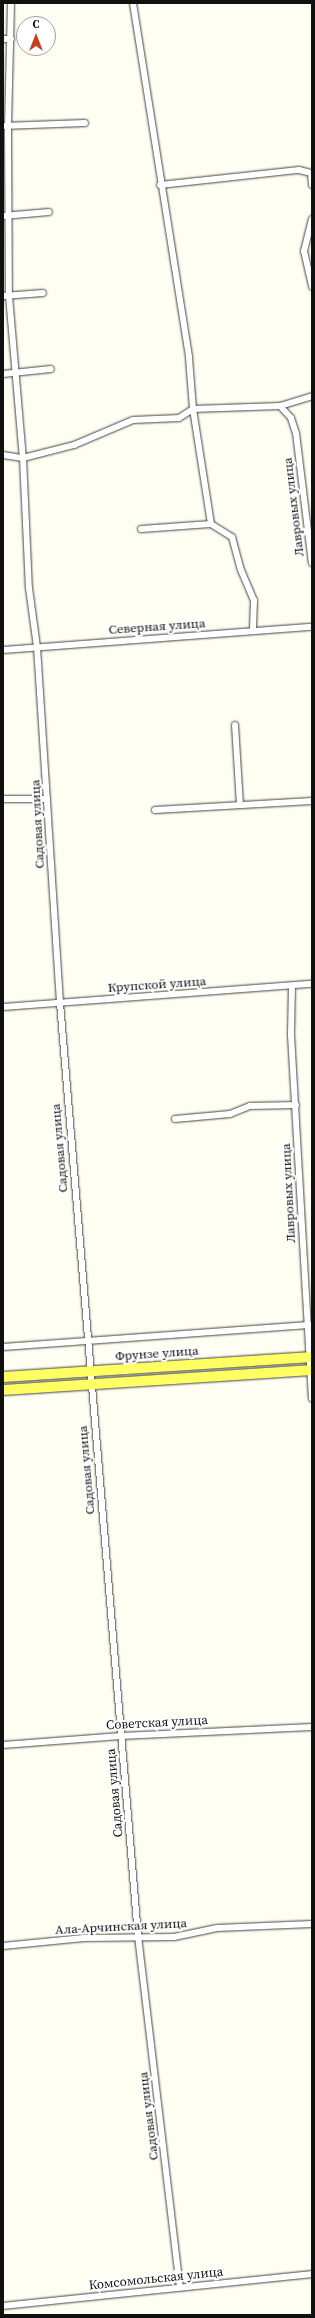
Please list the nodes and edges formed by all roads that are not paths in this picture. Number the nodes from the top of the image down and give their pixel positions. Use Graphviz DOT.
graph roads {
  1 [pos="11,3"];
  2 [pos="133,3"];
  3 [pos="3,39"];
  4 [pos="11,39"];
  5 [pos="85,123"];
  6 [pos="5,126"];
  7 [pos="160,185"];
  8 [pos="312,185"];
  9 [pos="49,212"];
  10 [pos="6,216"];
  11 [pos="312,219"];
  12 [pos="312,287"];
  13 [pos="43,293"];
  14 [pos="6,296"];
  15 [pos="51,369"];
  16 [pos="15,373"];
  17 [pos="3,374"];
  18 [pos="312,396"];
  19 [pos="280,406"];
  20 [pos="193,409"];
  21 [pos="3,455"];
  22 [pos="23,458"];
  23 [pos="212,524"];
  24 [pos="141,529"];
  25 [pos="312,563"];
  26 [pos="312,627"];
  27 [pos="253,631"];
  28 [pos="37,647"];
  29 [pos="3,650"];
  30 [pos="235,725"];
  31 [pos="3,799"];
  32 [pos="47,799"];
  33 [pos="312,801"];
  34 [pos="240,805"];
  35 [pos="155,810"];
  36 [pos="312,984"];
  37 [pos="292,986"];
  38 [pos="60,1003"];
  39 [pos="3,1007"];
  40 [pos="296,1105"];
  41 [pos="175,1119"];
  42 [pos="309,1325"];
  43 [pos="87,1341"];
  44 [pos="3,1347"];
  45 [pos="310,1357"];
  46 [pos="311,1370"];
  47 [pos="90,1372"];
  48 [pos="3,1377"];
  49 [pos="91,1384"];
  50 [pos="3,1390"];
  51 [pos="312,1398"];
  52 [pos="312,1727"];
  53 [pos="121,1736"];
  54 [pos="3,1745"];
  55 [pos="312,1924"];
  56 [pos="138,1936"];
  57 [pos="3,1946"];
  58 [pos="312,2274"];
  59 [pos="180,2287"];
  60 [pos="3,2306"];
  1 -- 4 [label="street, Садовая улица"];
  2 -- 7 [label="street"];
  3 -- 4 [label="street"];
  4 -- 6 [label="street, Садовая улица"];
  5 -- 6 [label="street"];
  6 -- 10 [label="street, Садовая улица"];
  7 -- 8 [label="street"];
  7 -- 20 [label="street"];
  9 -- 10 [label="street"];
  10 -- 14 [label="street, Садовая улица"];
  11 -- 12 [label="street"];
  13 -- 14 [label="street"];
  14 -- 16 [label="street, Садовая улица"];
  15 -- 16 [label="street"];
  16 -- 17 [label="street"];
  16 -- 22 [label="street, Садовая улица"];
  18 -- 19 [label="street"];
  19 -- 20 [label="street"];
  19 -- 25 [label="street, Лавровых улица"];
  20 -- 22 [label="street"];
  20 -- 23 [label="street"];
  21 -- 22 [label="street"];
  22 -- 28 [label="street, Садовая улица"];
  23 -- 24 [label="street"];
  23 -- 27 [label="street"];
  26 -- 27 [label="street, Северная улица"];
  27 -- 28 [label="street, Северная улица"];
  28 -- 29 [label="street, Северная улица"];
  28 -- 32 [label="street, Садовая улица"];
  30 -- 34 [label="street"];
  31 -- 32 [label="street"];
  32 -- 38 [label="street, Садовая улица"];
  33 -- 34 [label="street"];
  34 -- 35 [label="street"];
  36 -- 37 [label="street, Крупской улица"];
  37 -- 38 [label="street, Крупской улица"];
  37 -- 40 [label="street, Лавровых улица"];
  38 -- 39 [label="street, Крупской улица"];
  38 -- 43 [label="street, Садовая улица"];
  40 -- 41 [label="street"];
  40 -- 42 [label="street, Лавровых улица"];
  42 -- 43 [label="street"];
  42 -- 45 [label="street, Лавровых улица"];
  43 -- 44 [label="street"];
  43 -- 47 [label="street, Садовая улица"];
  45 -- 46 [label="street, Лавровых улица"];
  45 -- 47 [label="main road, Фрунзе улица"];
  46 -- 49 [label="main road, Фрунзе улица"];
  46 -- 51 [label="street, Лавровых улица"];
  47 -- 48 [label="main road, Фрунзе улица"];
  47 -- 49 [label="street, Садовая улица"];
  49 -- 50 [label="main road, Фрунзе улица"];
  49 -- 53 [label="street, Садовая улица"];
  52 -- 53 [label="street, Советская улица"];
  53 -- 54 [label="street, Советская улица"];
  53 -- 56 [label="street, Садовая улица"];
  55 -- 56 [label="street, Ала-Арчинская улица"];
  56 -- 57 [label="street, Ала-Арчинская улица"];
  56 -- 59 [label="street, Садовая улица"];
  58 -- 59 [label="street, Комсомольская улица"];
  59 -- 60 [label="street, Комсомольская улица"];
}
